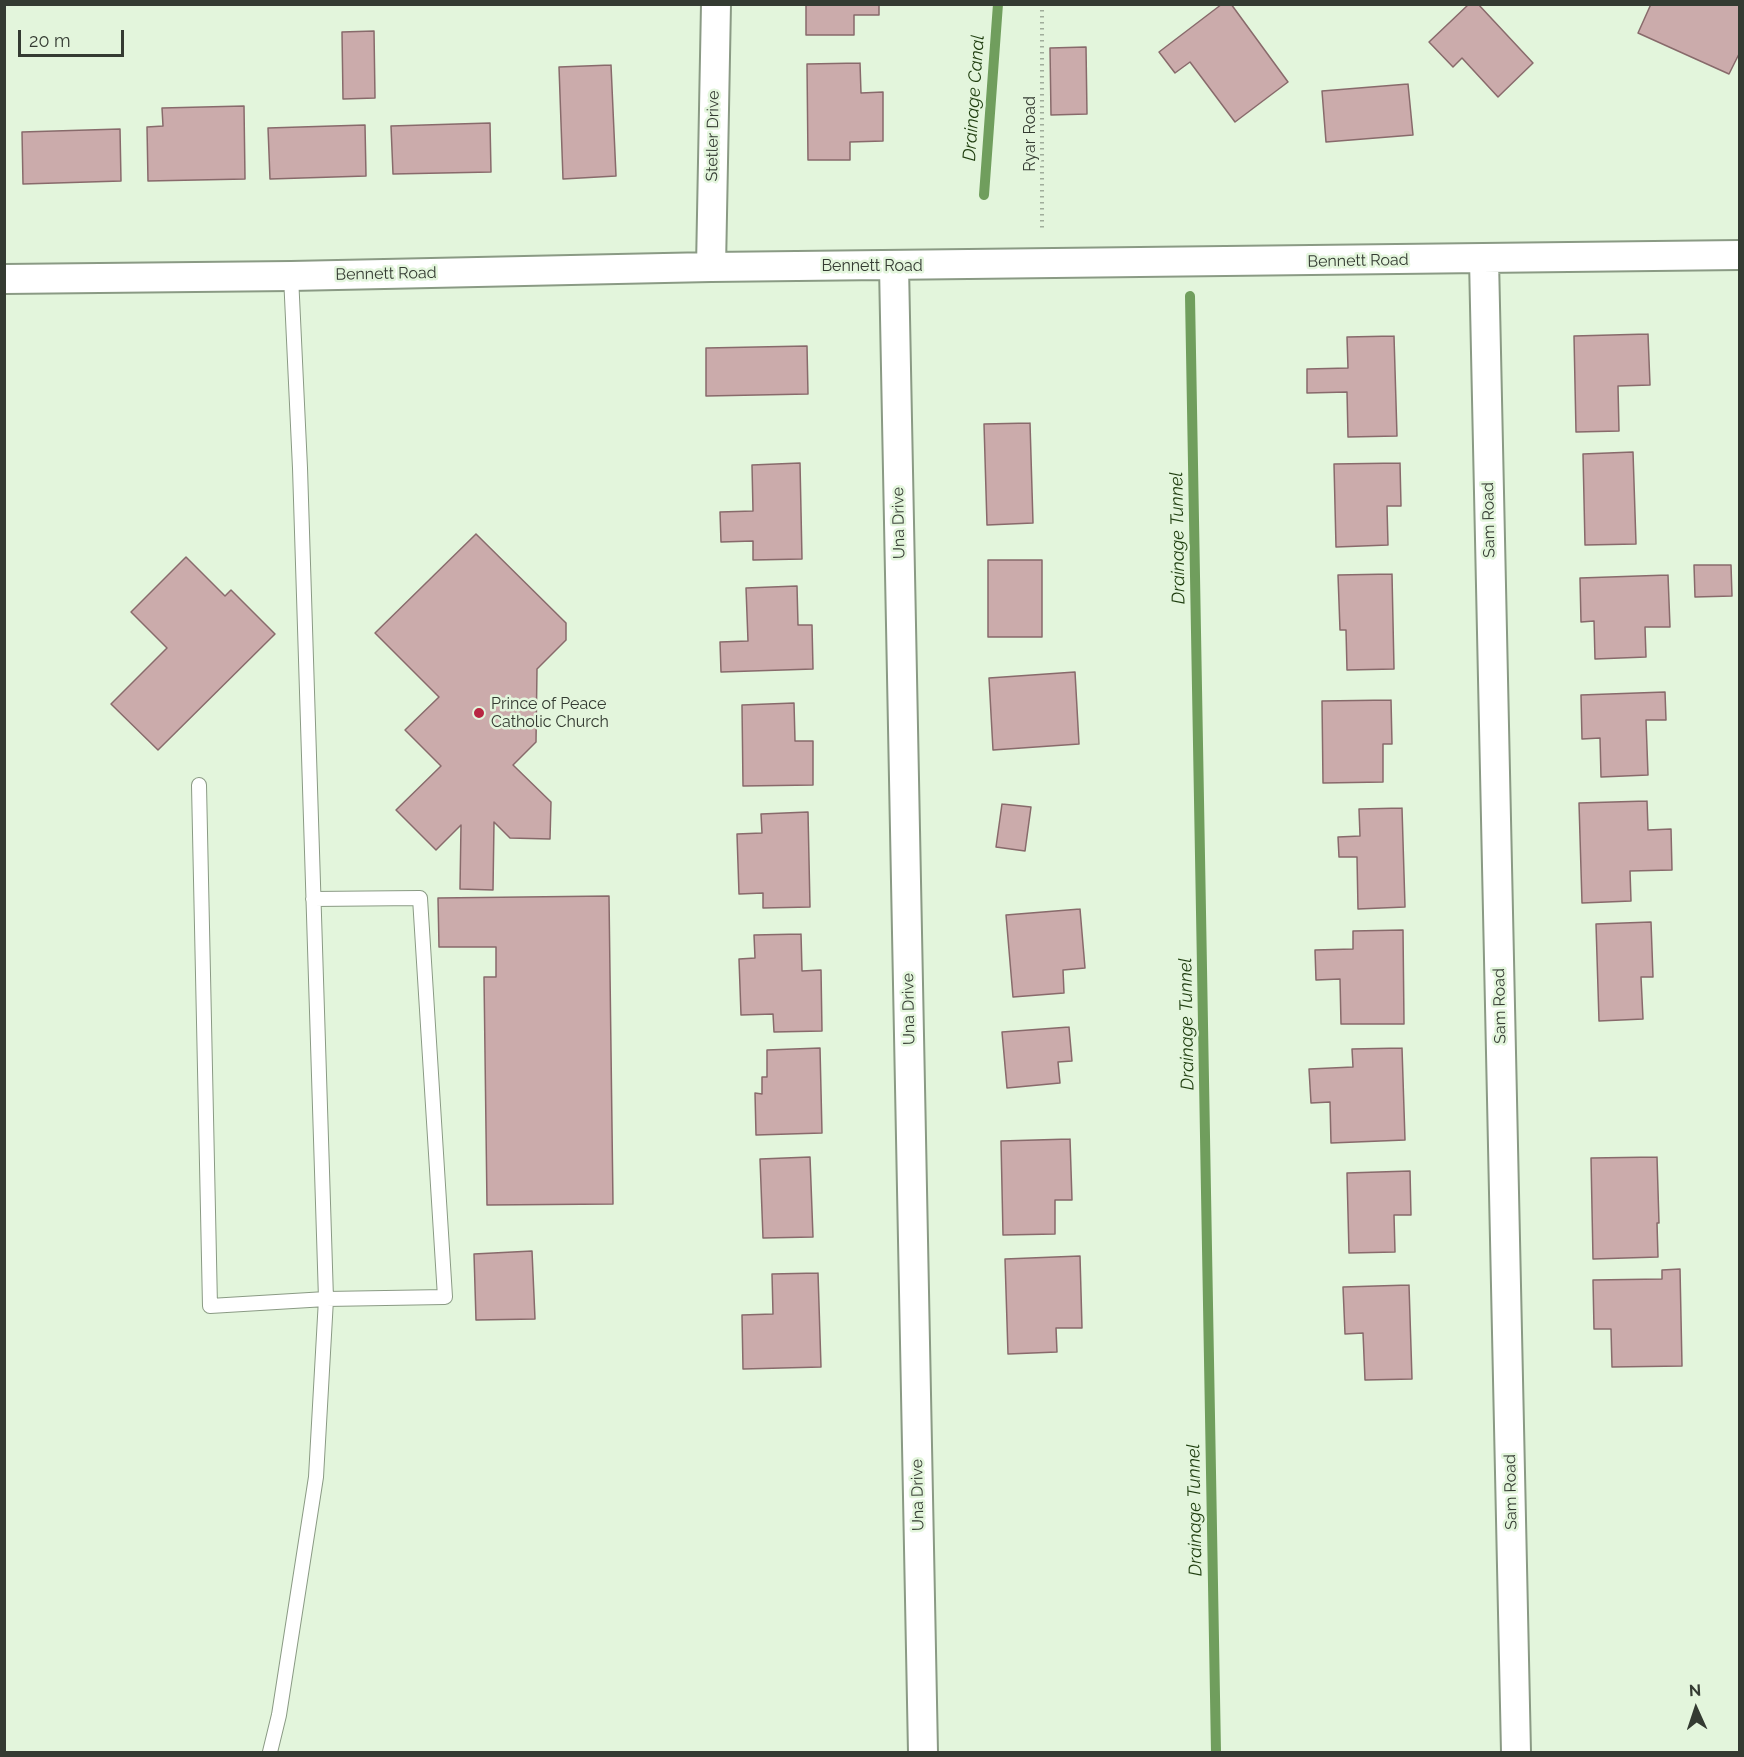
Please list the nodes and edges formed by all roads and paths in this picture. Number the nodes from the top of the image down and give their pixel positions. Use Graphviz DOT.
graph roads {
  1 [pos="716,4"];
  2 [pos="1042,4"];
  3 [pos="1740,255"];
  4 [pos="1484,259"];
  5 [pos="1042,264"];
  6 [pos="894,266"];
  7 [pos="711,267"];
  8 [pos="291,276"];
  9 [pos="4,279"];
  10 [pos="199,785"];
  11 [pos="314,899"];
  12 [pos="326,1299"];
  13 [pos="270,1752"];
  14 [pos="923,1752"];
  15 [pos="1516,1752"];
  1 -- 7 [label="street, Stetler Drive"];
  2 -- 5 [label="path, Ryar Road"];
  3 -- 4 [label="street, Bennett Road"];
  4 -- 5 [label="street, Bennett Road"];
  4 -- 15 [label="street, Sam Road"];
  5 -- 6 [label="street, Bennett Road"];
  6 -- 7 [label="street, Bennett Road"];
  6 -- 14 [label="street, Una Drive"];
  7 -- 8 [label="street, Bennett Road"];
  8 -- 9 [label="street, Bennett Road"];
  8 -- 11 [label="lane"];
  10 -- 12 [label="lane"];
  11 -- 12 [label="lane"];
  11 -- 12 [label="lane"];
  12 -- 13 [label="lane"];
}
